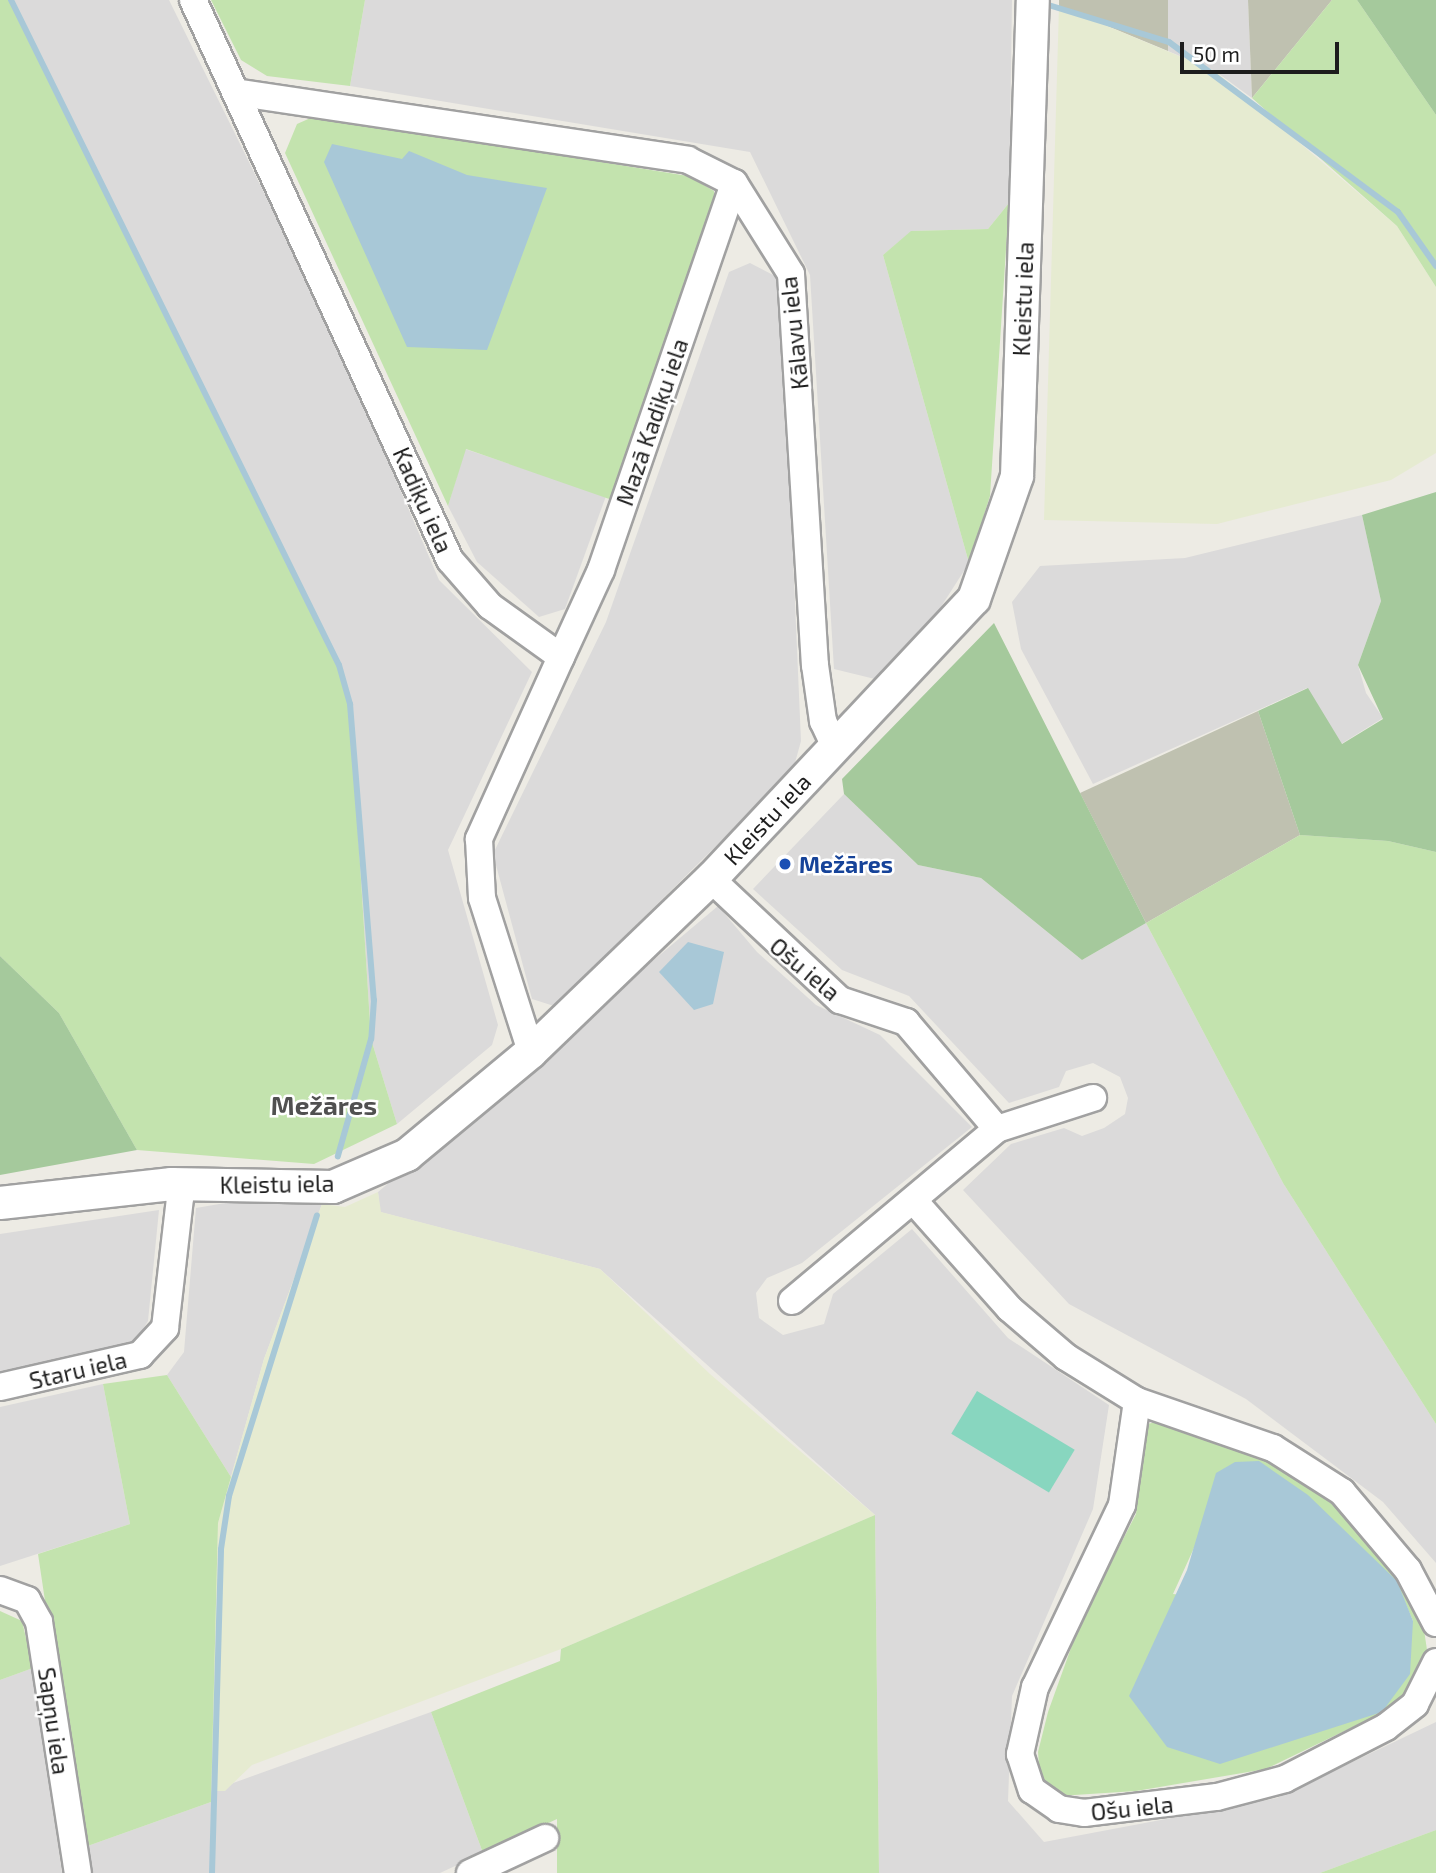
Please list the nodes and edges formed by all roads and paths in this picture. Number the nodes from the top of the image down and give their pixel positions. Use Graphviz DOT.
graph roads {
  1 [pos="194,0"];
  2 [pos="1033,0"];
  3 [pos="241,93"];
  4 [pos="734,183"];
  5 [pos="561,657"];
  6 [pos="835,747"];
  7 [pos="711,879"];
  8 [pos="531,1052"];
  9 [pos="1093,1098"];
  10 [pos="997,1129"];
  11 [pos="173,1184"];
  12 [pos="914,1201"];
  13 [pos="0,1203"];
  14 [pos="792,1301"];
  15 [pos="0,1387"];
  16 [pos="1137,1401"];
  17 [pos="0,1590"];
  18 [pos="1436,1623"];
  19 [pos="1436,1662"];
  20 [pos="545,1838"];
  21 [pos="78,1873"];
  22 [pos="470,1873"];
  1 -- 3 [label="street, Kadiķu iela"];
  2 -- 6 [label="street, Kleistu iela"];
  3 -- 4 [label="street"];
  3 -- 5 [label="street, Kadiķu iela"];
  4 -- 5 [label="street, Mazā Kadiķu iela"];
  4 -- 6 [label="street, Kālavu iela"];
  5 -- 8 [label="street"];
  6 -- 7 [label="street, Kleistu iela"];
  7 -- 8 [label="street, Kleistu iela"];
  7 -- 10 [label="street, Ošu iela"];
  8 -- 11 [label="street, Kleistu iela"];
  9 -- 10 [label="street"];
  10 -- 12 [label="street"];
  11 -- 13 [label="street, Kleistu iela"];
  11 -- 15 [label="street, Staru iela"];
  12 -- 14 [label="street"];
  12 -- 16 [label="street"];
  16 -- 18 [label="street"];
  16 -- 19 [label="street, Ošu iela"];
  17 -- 21 [label="street, Sapņu iela"];
  20 -- 22 [label="street"];
}
